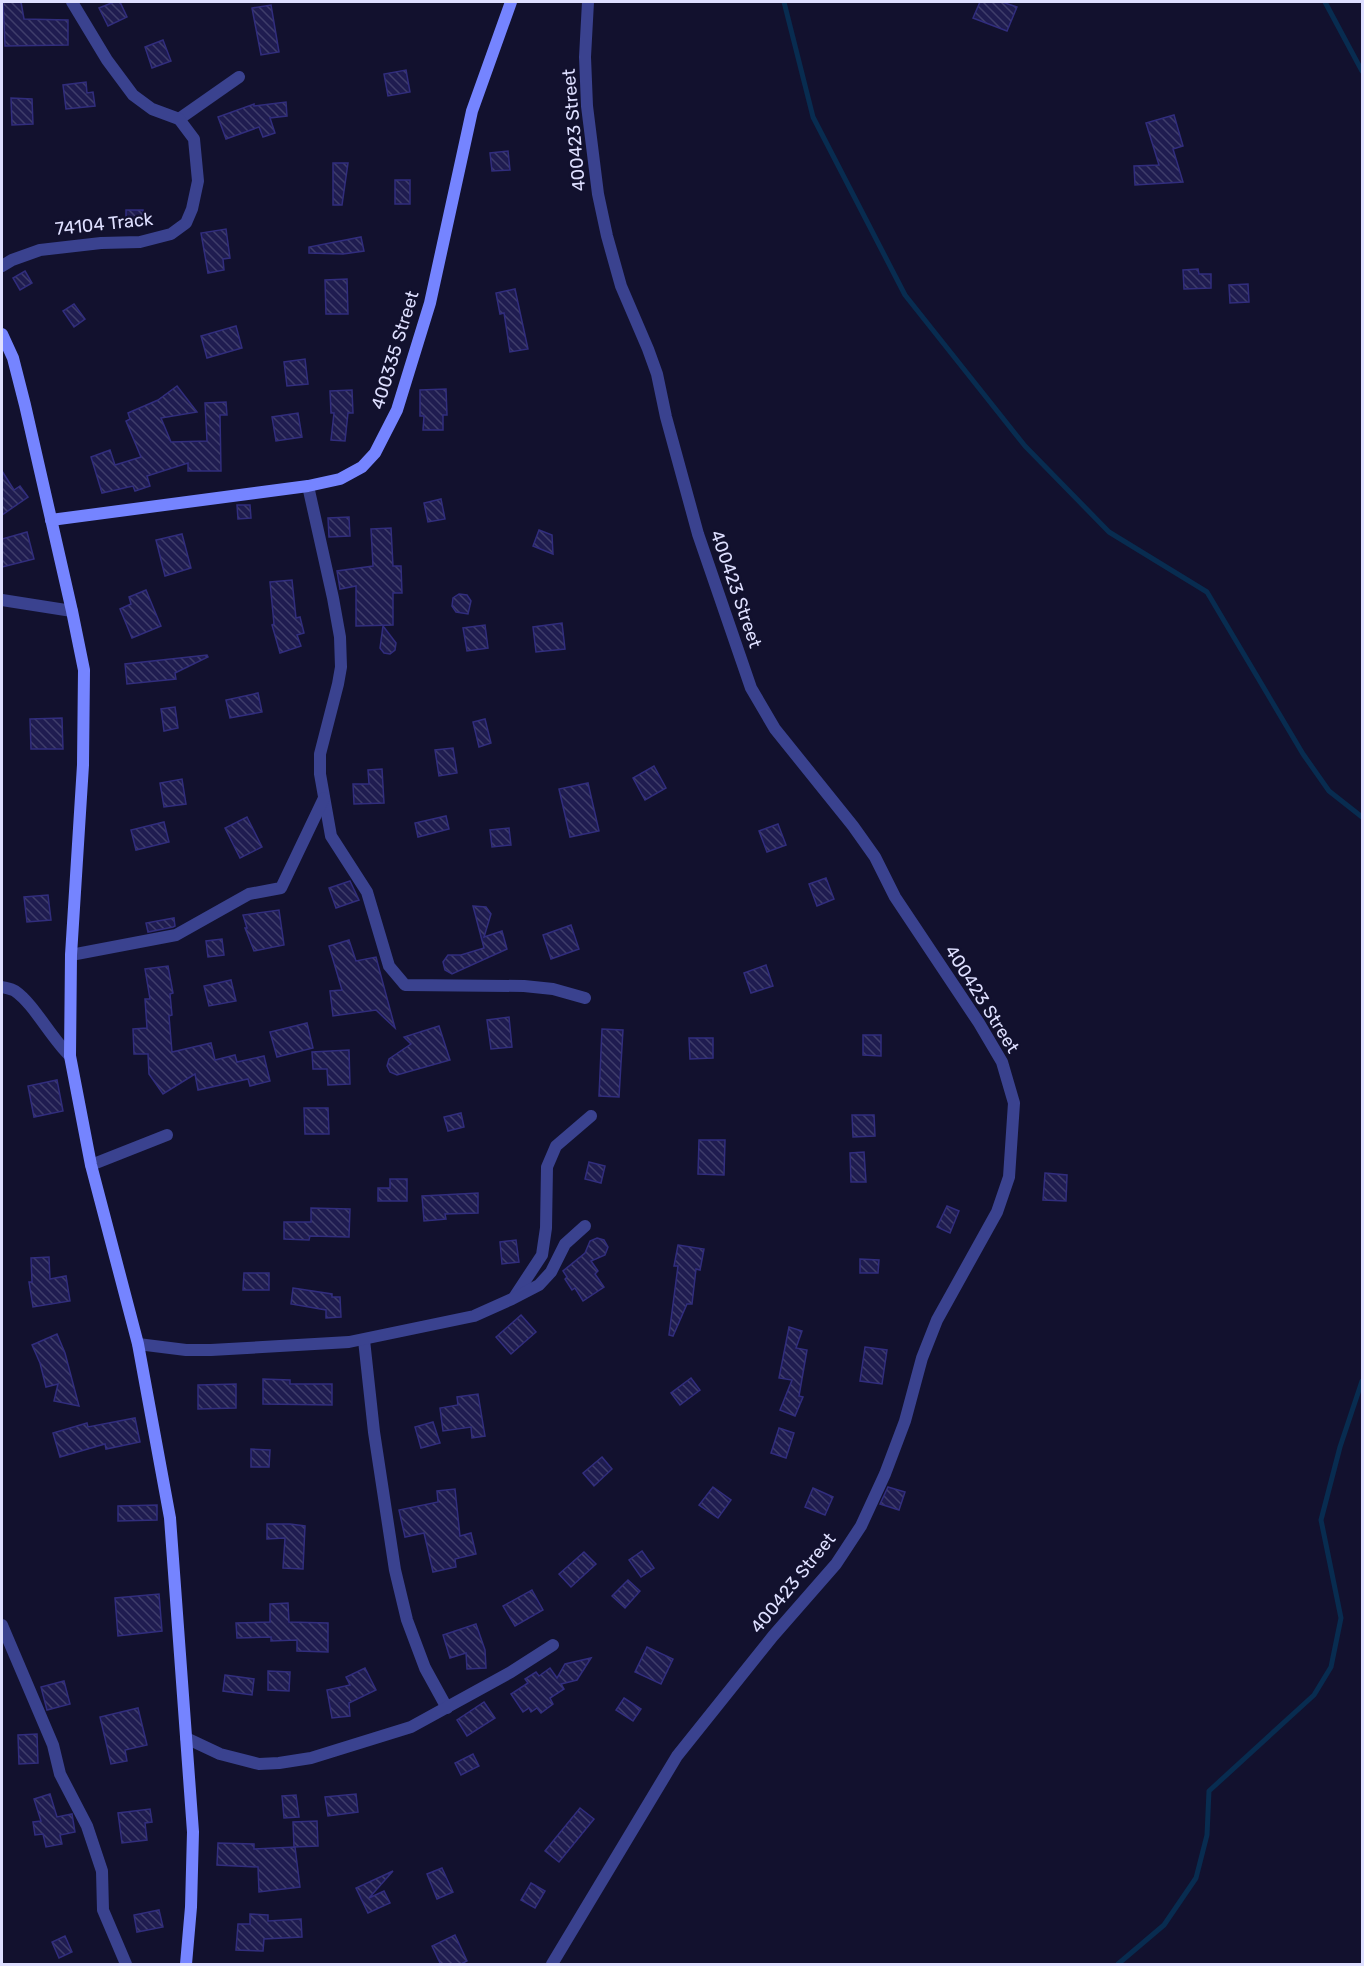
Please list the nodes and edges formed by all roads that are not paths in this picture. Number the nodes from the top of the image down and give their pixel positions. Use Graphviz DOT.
graph roads {
  1 [pos="72,2"];
  2 [pos="511,2"];
  3 [pos="588,2"];
  4 [pos="239,77"];
  5 [pos="179,119"];
  6 [pos="2,266"];
  7 [pos="2,334"];
  8 [pos="308,486"];
  9 [pos="51,520"];
  10 [pos="2,600"];
  11 [pos="72,610"];
  12 [pos="324,798"];
  13 [pos="71,955"];
  14 [pos="2,987"];
  15 [pos="585,998"];
  16 [pos="70,1056"];
  17 [pos="591,1116"];
  18 [pos="166,1135"];
  19 [pos="91,1165"];
  20 [pos="585,1226"];
  21 [pos="512,1299"];
  22 [pos="364,1340"];
  23 [pos="138,1344"];
  24 [pos="2,1625"];
  25 [pos="554,1645"];
  26 [pos="447,1708"];
  27 [pos="186,1738"];
  28 [pos="126,1965"];
  29 [pos="186,1965"];
  30 [pos="552,1965"];
  1 -- 5 [label="street"];
  2 -- 8 [label="street, 400335 Street"];
  3 -- 30 [label="street, 400423 Street"];
  4 -- 5 [label="street"];
  5 -- 6 [label="street, 74104 Track"];
  7 -- 9 [label="street"];
  8 -- 9 [label="street, 400335 Street"];
  8 -- 12 [label="street"];
  9 -- 11 [label="street"];
  10 -- 11 [label="street"];
  11 -- 13 [label="street"];
  12 -- 13 [label="street"];
  12 -- 15 [label="street"];
  13 -- 16 [label="street"];
  14 -- 16 [label="street"];
  16 -- 19 [label="street"];
  17 -- 21 [label="street"];
  18 -- 19 [label="street"];
  19 -- 23 [label="street"];
  20 -- 21 [label="street"];
  21 -- 22 [label="street"];
  22 -- 23 [label="street"];
  22 -- 26 [label="street"];
  23 -- 27 [label="street"];
  24 -- 28 [label="street"];
  25 -- 26 [label="street"];
  26 -- 27 [label="street"];
  27 -- 29 [label="street"];
}
